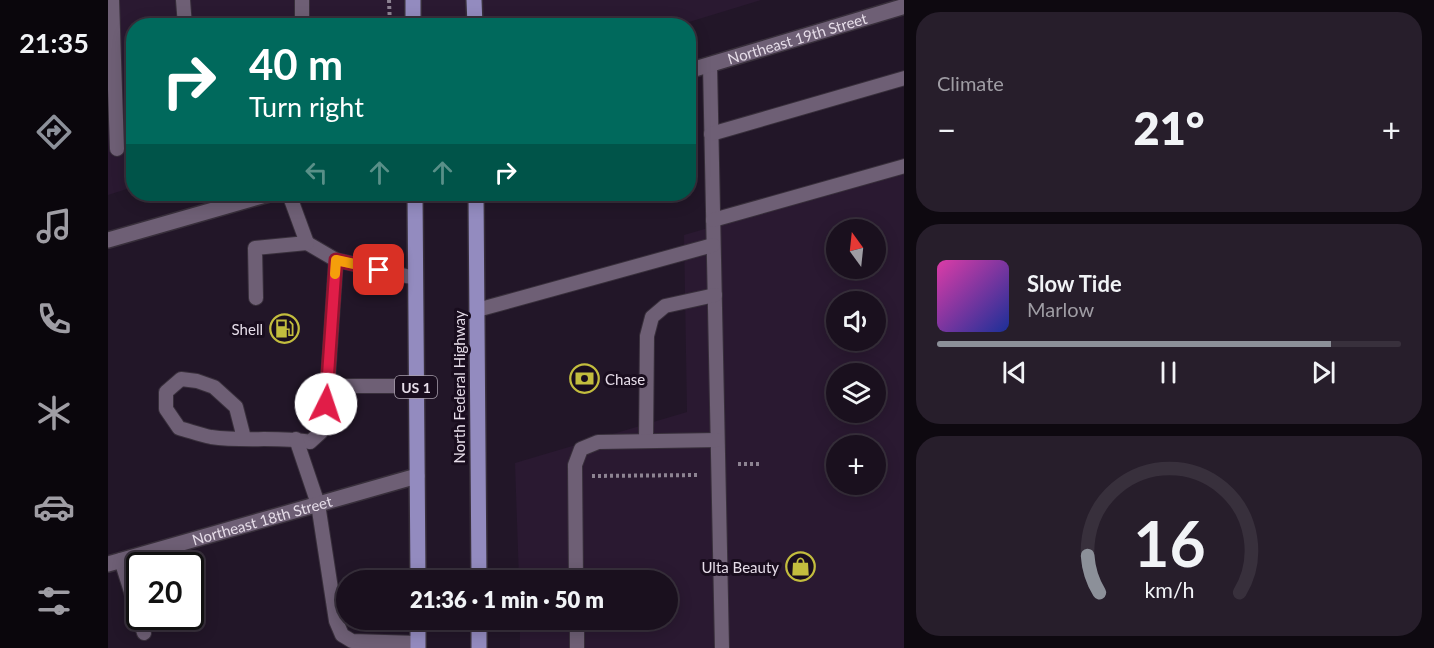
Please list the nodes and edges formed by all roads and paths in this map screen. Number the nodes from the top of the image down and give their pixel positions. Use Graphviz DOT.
graph roads {
  1 [pos="112,0"];
  2 [pos="183,0"];
  3 [pos="302,0"];
  4 [pos="389,0"];
  5 [pos="413,0"];
  6 [pos="474,0"];
  7 [pos="904,6"];
  8 [pos="184,18"];
  9 [pos="302,18"];
  10 [pos="390,18"];
  11 [pos="413,18"];
  12 [pos="475,18"];
  13 [pos="710,64"];
  14 [pos="696,68"];
  15 [pos="904,78"];
  16 [pos="711,134"];
  17 [pos="117,149"];
  18 [pos="904,166"];
  19 [pos="244,201"];
  20 [pos="292,201"];
  21 [pos="415,201"];
  22 [pos="476,201"];
  23 [pos="713,220"];
  24 [pos="108,240"];
  25 [pos="307,243"];
  26 [pos="713,246"];
  27 [pos="336,260"];
  28 [pos="415,278"];
  29 [pos="715,295"];
  30 [pos="256,298"];
  31 [pos="477,310"];
  32 [pos="328,386"];
  33 [pos="416,386"];
  34 [pos="244,438"];
  35 [pos="296,439"];
  36 [pos="717,440"];
  37 [pos="646,441"];
  38 [pos="761,464"];
  39 [pos="718,470"];
  40 [pos="575,476"];
  41 [pos="417,477"];
  42 [pos="318,504"];
  43 [pos="114,562"];
  44 [pos="418,570"];
  45 [pos="479,570"];
  46 [pos="576,570"];
  47 [pos="479,630"];
  48 [pos="577,630"];
  49 [pos="144,633"];
  50 [pos="418,645"];
  51 [pos="479,648"];
  52 [pos="577,648"];
  53 [pos="722,648"];
  1 -- 17 [label="lane"];
  2 -- 8 [label="lane"];
  3 -- 9 [label="lane"];
  4 -- 10 [label="path"];
  5 -- 11 [label="main road"];
  6 -- 12 [label="main road"];
  7 -- 13 [label="street, Northeast 19th Street"];
  13 -- 14 [label="street, Northeast 19th Street"];
  13 -- 16 [label="lane"];
  15 -- 16 [label="lane"];
  16 -- 23 [label="lane"];
  18 -- 23 [label="lane"];
  19 -- 24 [label="street"];
  20 -- 25 [label="lane"];
  21 -- 28 [label="main road, US 1"];
  22 -- 31 [label="main road, North Federal Highway"];
  23 -- 26 [label="lane"];
  25 -- 27 [label="lane"];
  25 -- 30 [label="lane"];
  26 -- 29 [label="lane"];
  26 -- 31 [label="lane"];
  27 -- 28 [label="lane"];
  27 -- 32 [label="lane"];
  28 -- 33 [label="main road, US 1"];
  29 -- 36 [label="lane"];
  29 -- 37 [label="lane"];
  31 -- 45 [label="main road, North Federal Highway"];
  32 -- 33 [label="lane"];
  32 -- 35 [label="lane"];
  33 -- 41 [label="main road, US 1"];
  34 -- 34 [label="lane"];
  34 -- 35 [label="lane"];
  35 -- 42 [label="lane"];
  36 -- 37 [label="lane"];
  36 -- 39 [label="lane"];
  37 -- 40 [label="lane"];
  38 -- 39 [label="path"];
  39 -- 40 [label="path"];
  39 -- 53 [label="lane"];
  40 -- 46 [label="lane"];
  41 -- 42 [label="street, Northeast 18th Street"];
  41 -- 44 [label="main road, US 1"];
  42 -- 43 [label="street, Northeast 18th Street"];
  42 -- 50 [label="lane"];
  43 -- 49 [label="lane"];
  47 -- 51 [label="main road"];
  48 -- 52 [label="lane"];
}
